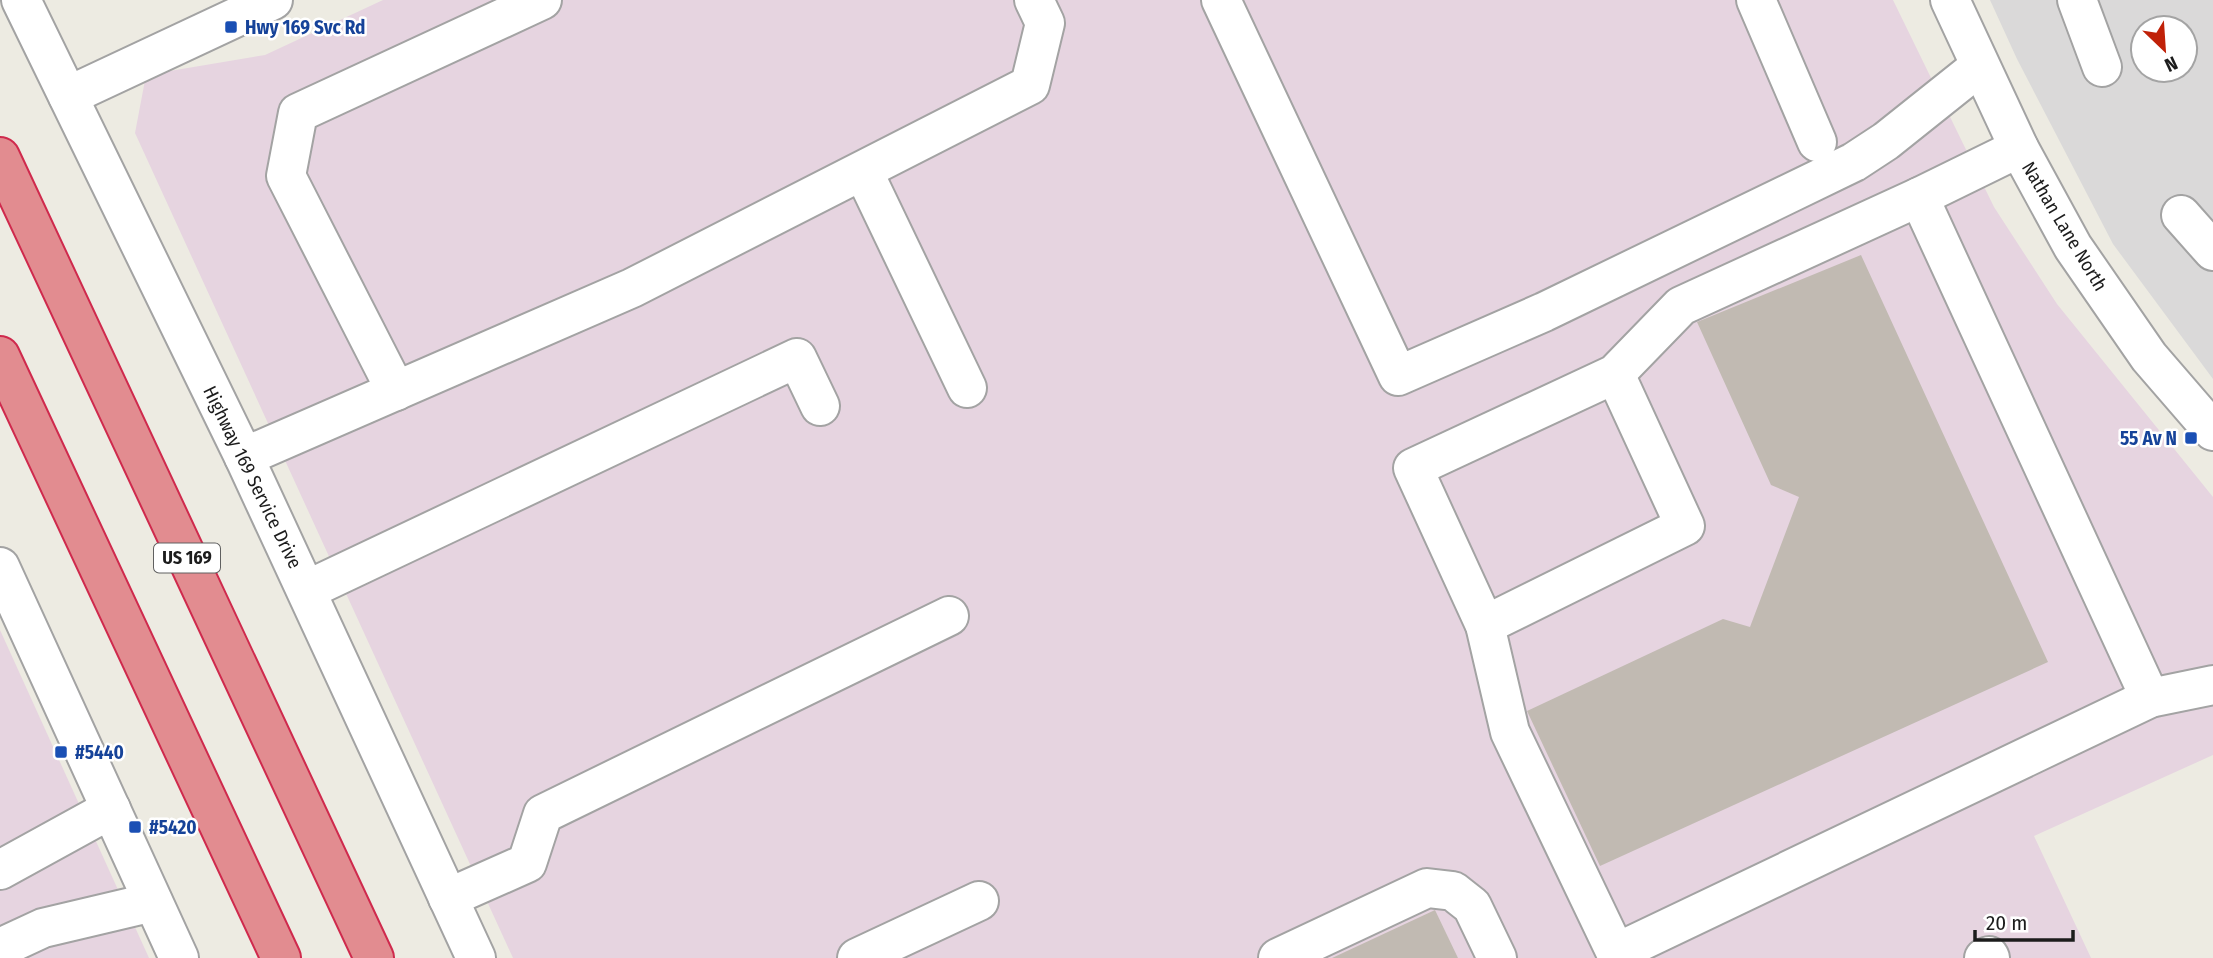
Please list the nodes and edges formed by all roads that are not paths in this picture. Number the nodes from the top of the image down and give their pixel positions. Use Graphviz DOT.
graph roads {
  1 [pos="21,0"];
  2 [pos="272,0"];
  3 [pos="542,0"];
  4 [pos="1034,0"];
  5 [pos="1221,0"];
  6 [pos="1756,0"];
  7 [pos="1950,0"];
  8 [pos="2077,0"];
  9 [pos="1980,66"];
  10 [pos="2102,67"];
  11 [pos="68,96"];
  12 [pos="1817,142"];
  13 [pos="2018,148"];
  14 [pos="0,158"];
  15 [pos="863,170"];
  16 [pos="1919,197"];
  17 [pos="2180,215"];
  18 [pos="2213,251"];
  19 [pos="0,356"];
  20 [pos="1615,374"];
  21 [pos="967,388"];
  22 [pos="396,391"];
  23 [pos="820,406"];
  24 [pos="2213,431"];
  25 [pos="244,457"];
  26 [pos="0,567"];
  27 [pos="307,590"];
  28 [pos="948,616"];
  29 [pos="1485,625"];
  30 [pos="2213,685"];
  31 [pos="2150,698"];
  32 [pos="111,810"];
  33 [pos="0,870"];
  34 [pos="448,898"];
  35 [pos="979,901"];
  36 [pos="153,902"];
  37 [pos="0,948"];
  38 [pos="179,958"];
  39 [pos="281,958"];
  40 [pos="374,958"];
  41 [pos="476,958"];
  42 [pos="857,958"];
  43 [pos="1278,958"];
  44 [pos="1497,958"];
  45 [pos="1984,958"];
  46 [pos="1990,958"];
  1 -- 11 [label="street, Highway 169 Service Drive"];
  2 -- 11 [label="street"];
  3 -- 22 [label="street"];
  4 -- 15 [label="street"];
  5 -- 9 [label="street"];
  6 -- 12 [label="street"];
  7 -- 9 [label="street, Nathan Lane North"];
  8 -- 10 [label="street"];
  9 -- 13 [label="street, Nathan Lane North"];
  11 -- 25 [label="street, Highway 169 Service Drive"];
  13 -- 16 [label="street"];
  13 -- 24 [label="street, Nathan Lane North"];
  14 -- 40 [label="highway, US 169"];
  15 -- 21 [label="street"];
  15 -- 22 [label="street"];
  16 -- 20 [label="street"];
  16 -- 31 [label="street"];
  17 -- 18 [label="street"];
  19 -- 39 [label="highway"];
  20 -- 29 [label="street"];
  20 -- 29 [label="street"];
  22 -- 25 [label="street"];
  23 -- 27 [label="street"];
  25 -- 27 [label="street, Highway 169 Service Drive"];
  26 -- 32 [label="street"];
  27 -- 34 [label="street, Highway 169 Service Drive"];
  28 -- 34 [label="street"];
  29 -- 31 [label="street"];
  30 -- 31 [label="street"];
  32 -- 33 [label="street"];
  32 -- 36 [label="street"];
  34 -- 41 [label="street, Highway 169 Service Drive"];
  35 -- 42 [label="street"];
  36 -- 37 [label="street"];
  36 -- 38 [label="street"];
  43 -- 44 [label="street"];
  45 -- 46 [label="street"];
}
